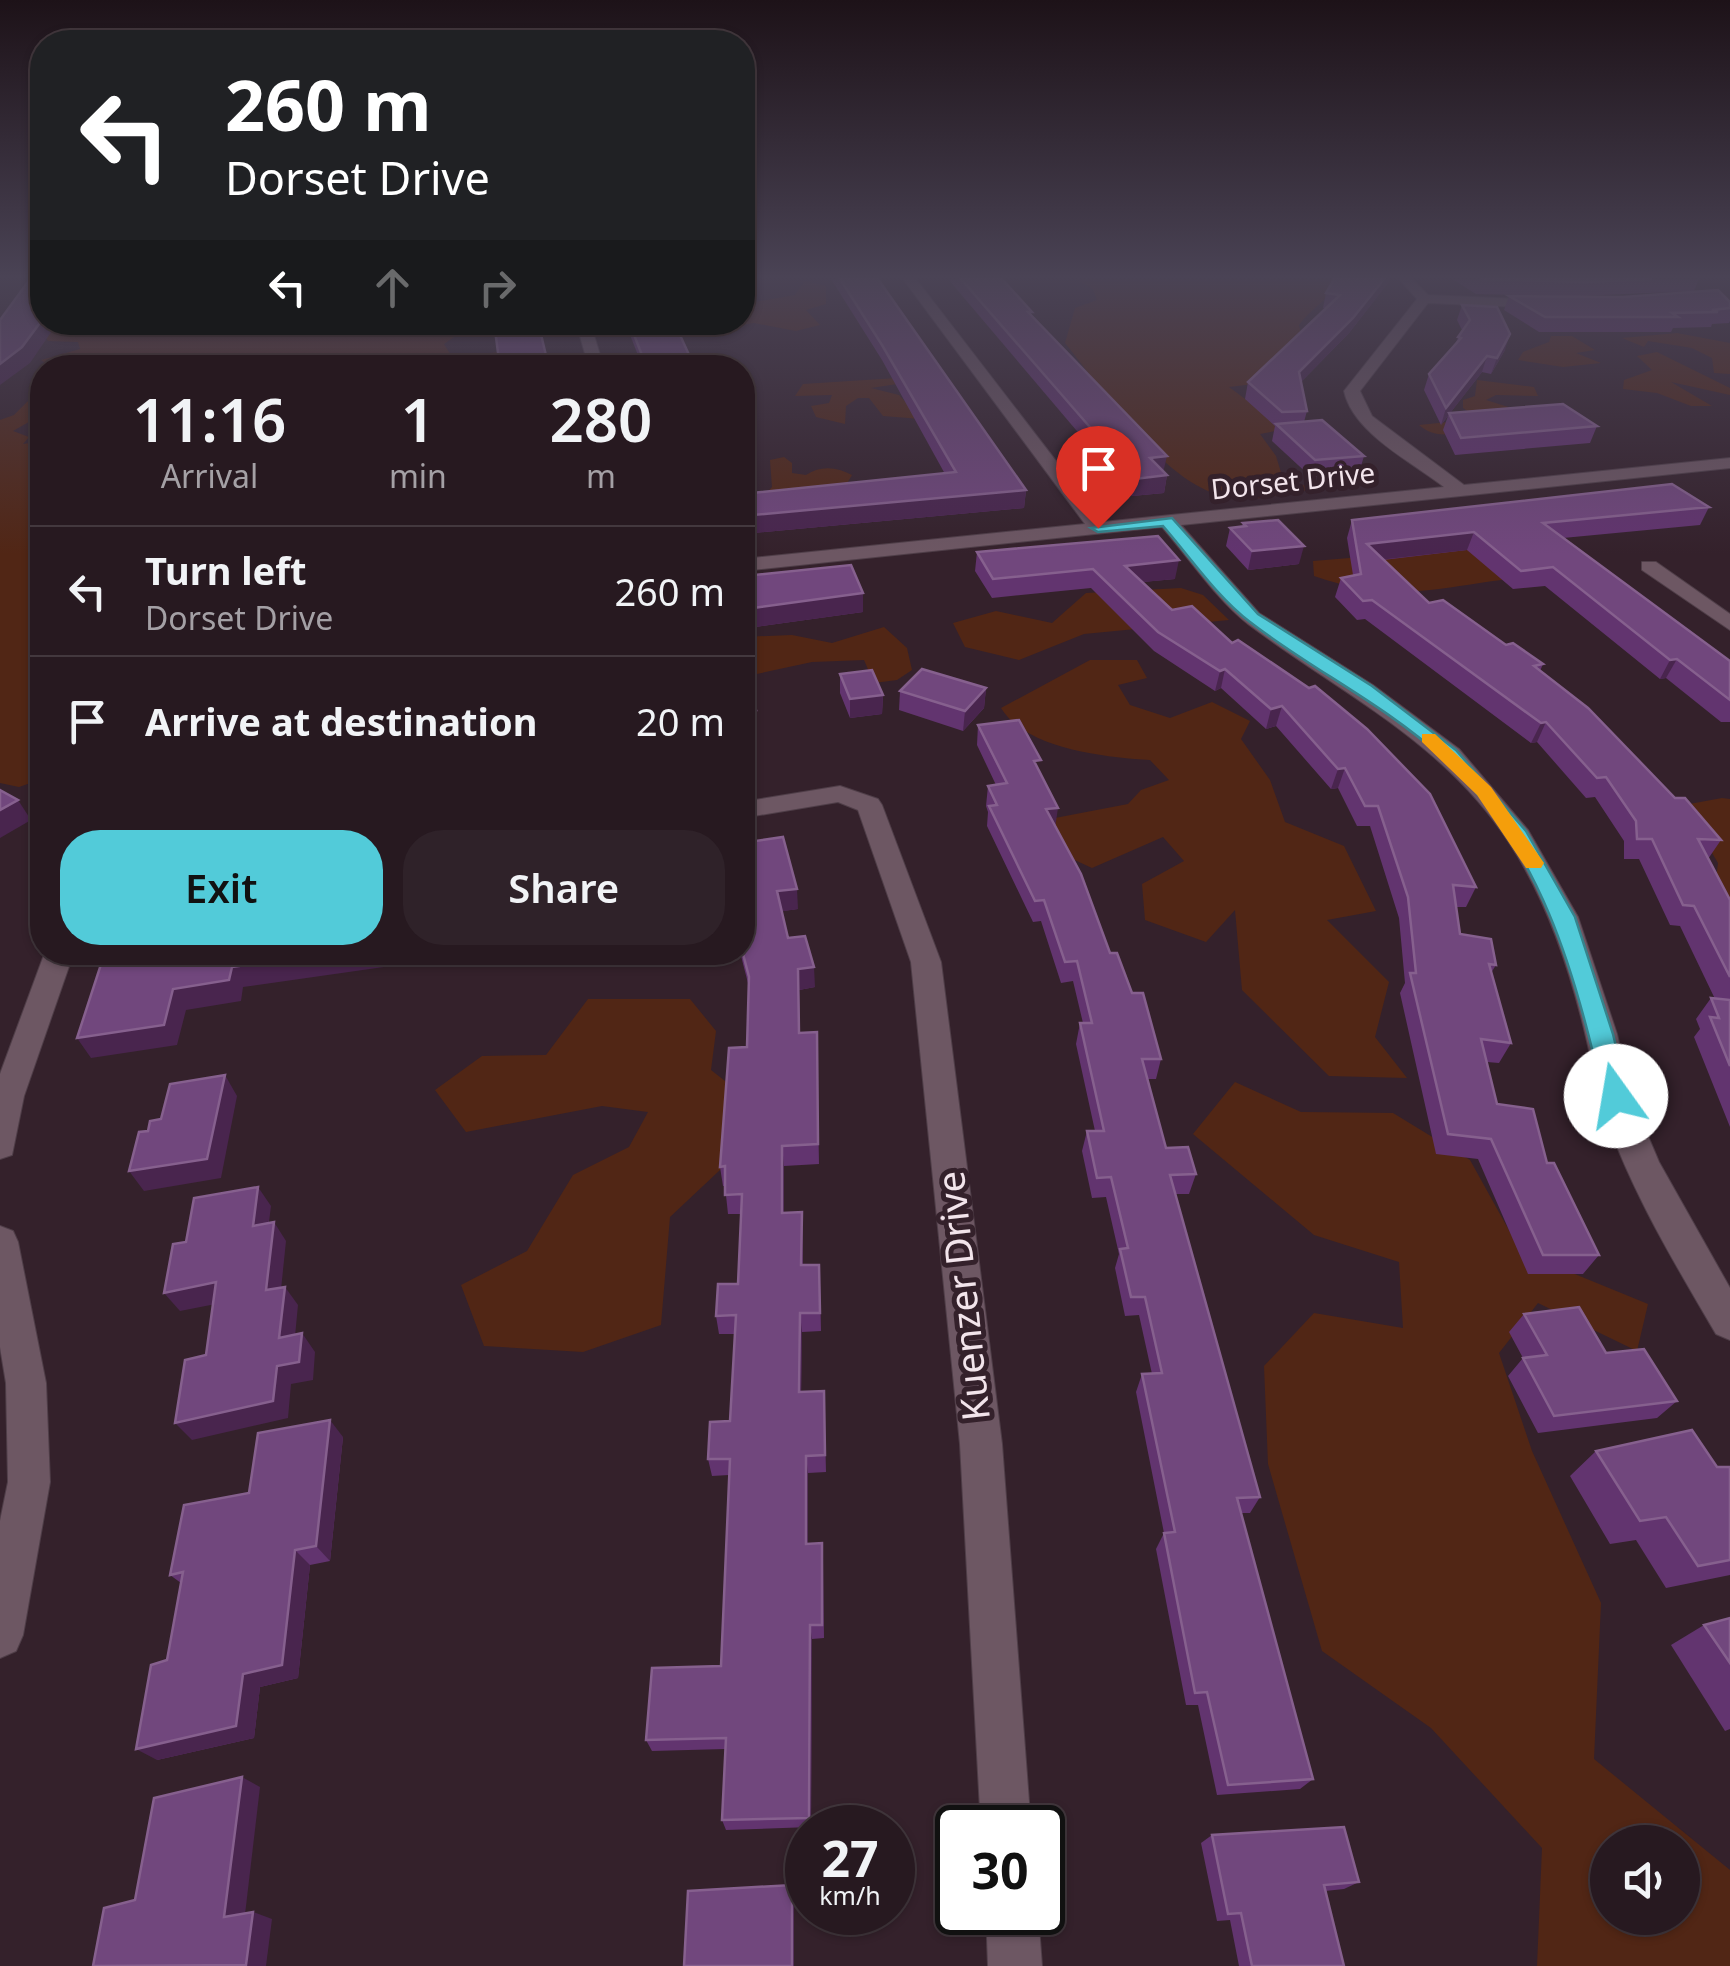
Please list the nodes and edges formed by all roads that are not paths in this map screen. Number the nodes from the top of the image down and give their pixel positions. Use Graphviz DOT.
graph roads {
  1 [pos="979,371"];
  2 [pos="1369,371"];
  3 [pos="1730,463"];
  4 [pos="1462,492"];
  5 [pos="1167,521"];
  6 [pos="1098,528"];
  7 [pos="755,564"];
  8 [pos="1649,566"];
  9 [pos="1730,624"];
  10 [pos="755,808"];
  11 [pos="55,965"];
  12 [pos="0,1146"];
  13 [pos="0,1242"];
  14 [pos="1730,1322"];
  15 [pos="0,1635"];
  16 [pos="1005,1805"];
  17 [pos="1013,1935"];
  18 [pos="1015,1966"];
  1 -- 6 [label="street"];
  2 -- 4 [label="street"];
  3 -- 4 [label="street, Dorset Drive"];
  4 -- 5 [label="street, Dorset Drive"];
  5 -- 6 [label="street, Dorset Drive"];
  5 -- 14 [label="street"];
  6 -- 7 [label="street, Dorset Drive"];
  8 -- 9 [label="street"];
  10 -- 16 [label="street, Kuenzer Drive"];
  11 -- 12 [label="street"];
  13 -- 15 [label="street"];
  17 -- 18 [label="street"];
}
